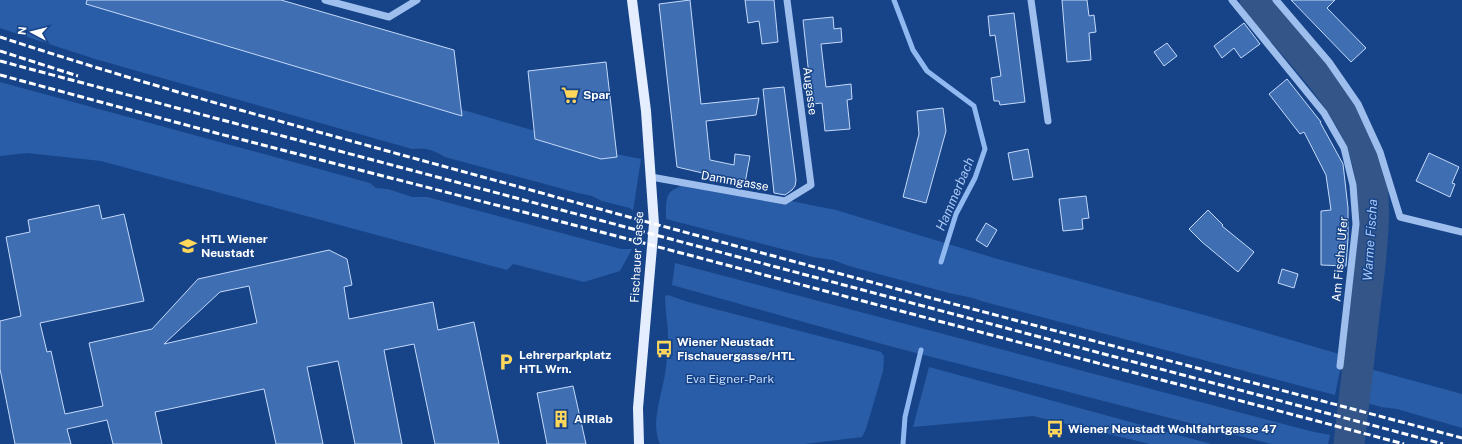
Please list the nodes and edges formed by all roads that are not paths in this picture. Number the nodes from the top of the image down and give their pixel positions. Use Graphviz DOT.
graph roads {
  1 [pos="324,0"];
  2 [pos="417,0"];
  3 [pos="632,0"];
  4 [pos="787,0"];
  5 [pos="1031,0"];
  6 [pos="1232,0"];
  7 [pos="1276,0"];
  8 [pos="1048,121"];
  9 [pos="651,177"];
  10 [pos="811,185"];
  11 [pos="1462,232"];
  12 [pos="1340,366"];
  13 [pos="639,444"];
  1 -- 2 [label="street"];
  3 -- 9 [label="main road, Fischauer Gasse"];
  4 -- 10 [label="street, Augasse"];
  5 -- 8 [label="street"];
  6 -- 12 [label="street, Am Fischa Ufer"];
  7 -- 11 [label="street"];
  9 -- 10 [label="street, Dammgasse"];
  9 -- 13 [label="main road, Fischauer Gasse"];
}
